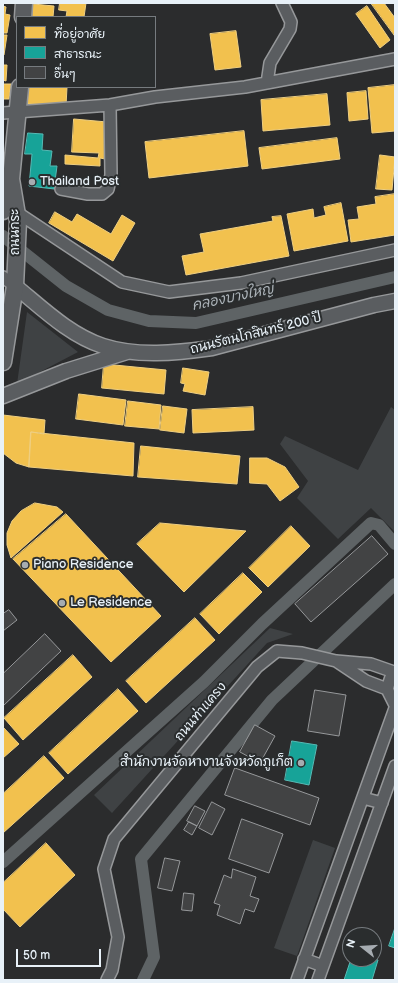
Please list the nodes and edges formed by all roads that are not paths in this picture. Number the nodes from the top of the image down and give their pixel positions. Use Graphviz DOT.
graph roads {
  1 [pos="24,3"];
  2 [pos="282,3"];
  3 [pos="23,16"];
  4 [pos="395,59"];
  5 [pos="268,83"];
  6 [pos="20,88"];
  7 [pos="110,105"];
  8 [pos="11,113"];
  9 [pos="61,189"];
  10 [pos="9,211"];
  11 [pos="395,250"];
  12 [pos="11,277"];
  13 [pos="395,301"];
  14 [pos="129,351"];
  15 [pos="3,362"];
  16 [pos="3,396"];
  17 [pos="336,661"];
  18 [pos="395,672"];
  19 [pos="387,689"];
  20 [pos="395,707"];
  21 [pos="395,766"];
  22 [pos="363,798"];
  23 [pos="382,803"];
  24 [pos="334,877"];
  25 [pos="352,884"];
  26 [pos="304,959"];
  27 [pos="323,966"];
  28 [pos="107,980"];
  29 [pos="297,980"];
  30 [pos="318,980"];
  1 -- 3 [label="main road"];
  2 -- 5 [label="street"];
  4 -- 5 [label="street"];
  5 -- 7 [label="street"];
  6 -- 8 [label="main road, ถนนกระ"];
  7 -- 8 [label="street"];
  7 -- 9 [label="street"];
  8 -- 10 [label="main road, ถนนกระ"];
  10 -- 11 [label="street"];
  10 -- 12 [label="main road, ถนนกระ"];
  12 -- 14 [label="street, ถนนรัตนโกสินทร์ 200 ปี"];
  12 -- 15 [label="main road, ถนนกระ"];
  13 -- 14 [label="street, ถนนรัตนโกสินทร์ 200 ปี"];
  14 -- 16 [label="street"];
  17 -- 18 [label="street, ถนนท่าแครง"];
  17 -- 19 [label="street, ถนนท่าแครง"];
  17 -- 28 [label="street, ถนนท่าแครง"];
  18 -- 19 [label="street"];
  19 -- 20 [label="street"];
  20 -- 22 [label="street"];
  21 -- 23 [label="street"];
  22 -- 23 [label="street"];
  22 -- 24 [label="street"];
  23 -- 25 [label="street"];
  24 -- 25 [label="street"];
  24 -- 26 [label="street"];
  25 -- 27 [label="street"];
  26 -- 27 [label="street"];
  26 -- 29 [label="street"];
  27 -- 30 [label="street"];
}
